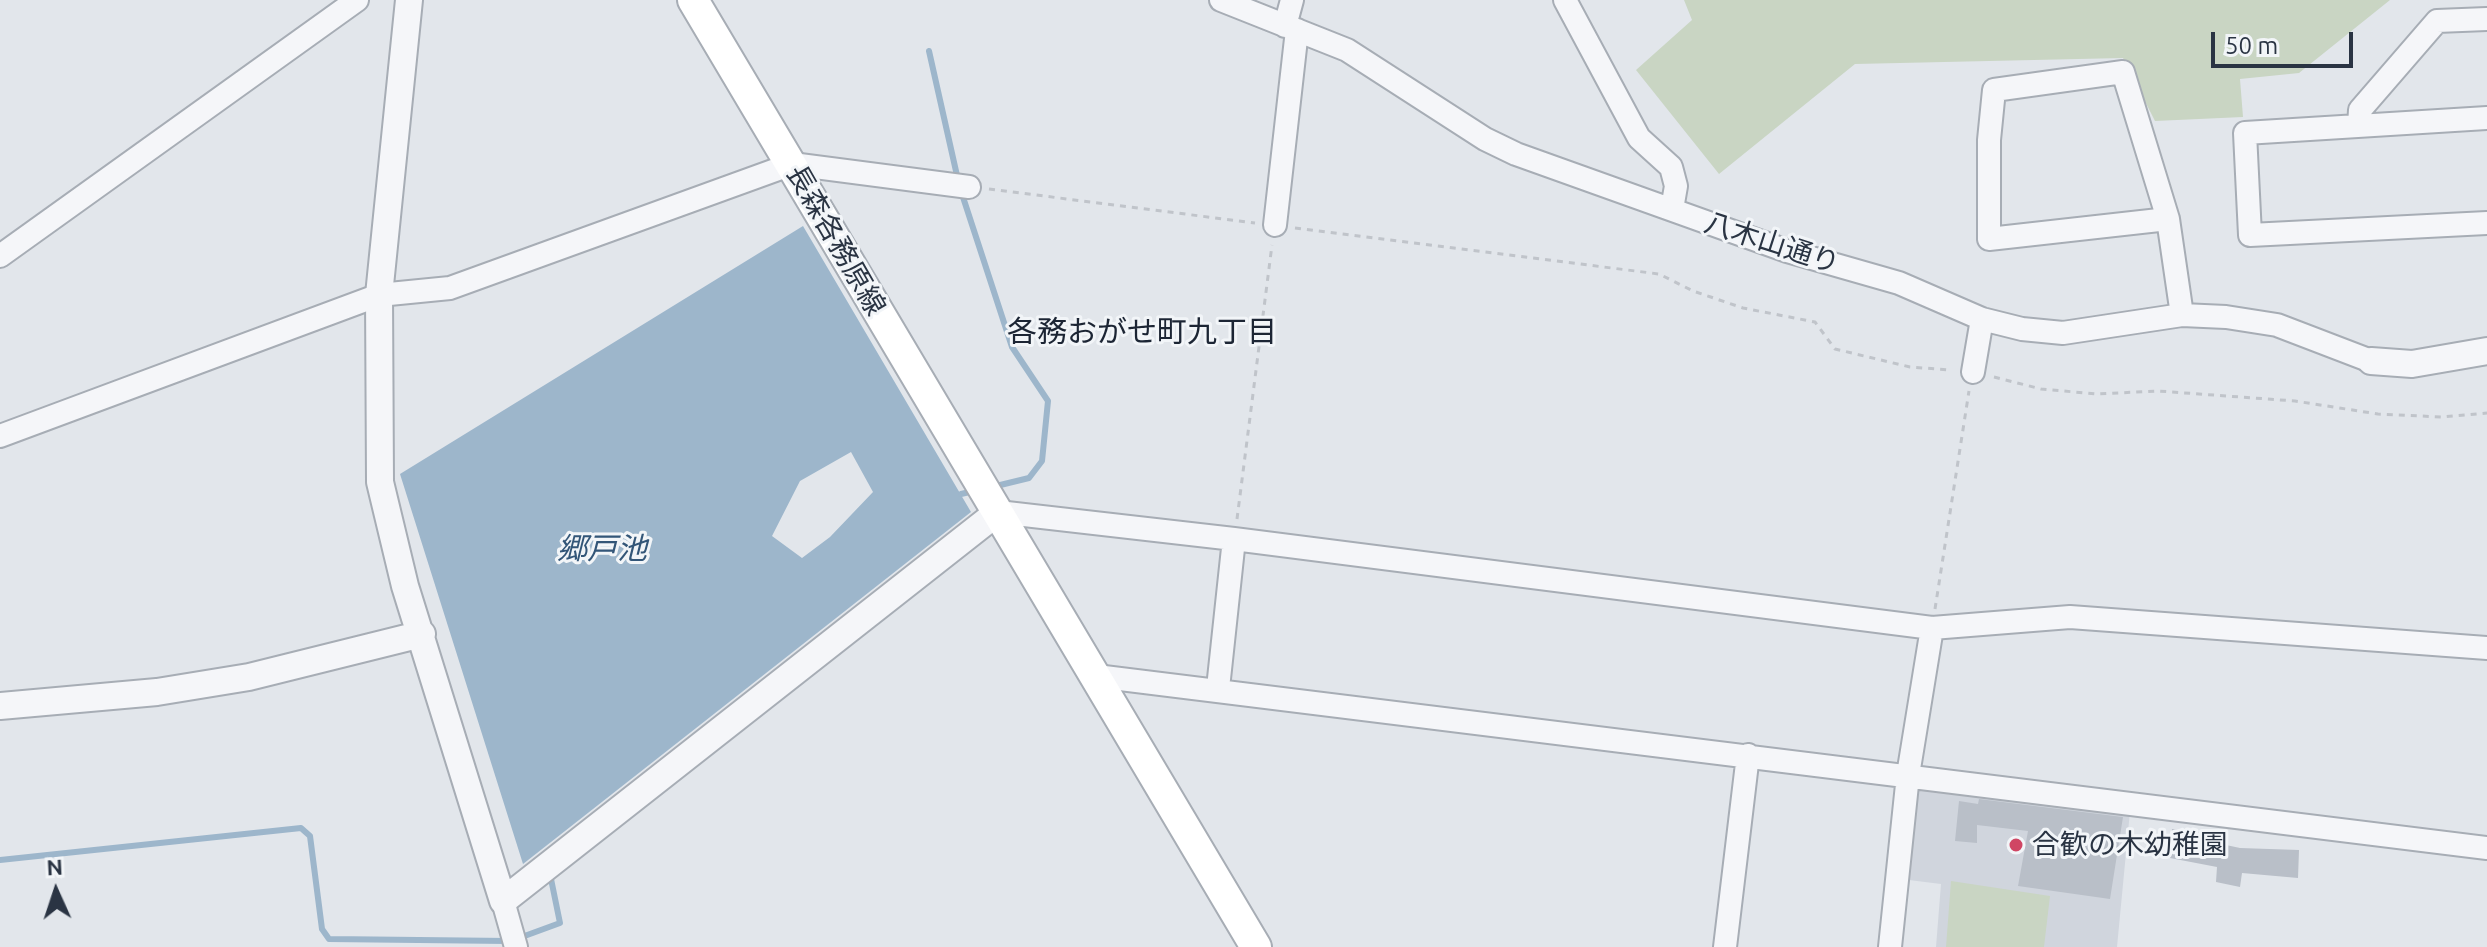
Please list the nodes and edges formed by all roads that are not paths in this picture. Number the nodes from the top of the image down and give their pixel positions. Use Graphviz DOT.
graph roads {
  1 [pos="357,0"];
  2 [pos="409,0"];
  3 [pos="693,0"];
  4 [pos="1221,0"];
  5 [pos="1292,0"];
  6 [pos="1565,0"];
  7 [pos="2487,19"];
  8 [pos="1291,28"];
  9 [pos="2487,118"];
  10 [pos="2359,126"];
  11 [pos="792,164"];
  12 [pos="960,185"];
  13 [pos="1672,209"];
  14 [pos="2168,219"];
  15 [pos="2487,223"];
  16 [pos="1275,225"];
  17 [pos="0,256"];
  18 [pos="379,295"];
  19 [pos="2182,315"];
  20 [pos="1982,319"];
  21 [pos="2487,351"];
  22 [pos="2371,361"];
  23 [pos="1973,372"];
  24 [pos="0,436"];
  25 [pos="988,497"];
  26 [pos="1234,539"];
  27 [pos="1932,628"];
  28 [pos="422,634"];
  29 [pos="2487,648"];
  30 [pos="1096,676"];
  31 [pos="1218,688"];
  32 [pos="0,706"];
  33 [pos="1748,755"];
  34 [pos="1908,775"];
  35 [pos="2487,848"];
  36 [pos="506,911"];
  37 [pos="516,947"];
  38 [pos="1256,947"];
  39 [pos="1725,947"];
  40 [pos="1890,947"];
  1 -- 17 [label="street"];
  2 -- 18 [label="street"];
  3 -- 11 [label="main road, 長森各務原線"];
  4 -- 8 [label="street"];
  5 -- 8 [label="street"];
  6 -- 13 [label="street"];
  7 -- 10 [label="street"];
  8 -- 13 [label="street, 八木山通り"];
  8 -- 16 [label="street"];
  9 -- 10 [label="street"];
  10 -- 15 [label="street"];
  11 -- 12 [label="street"];
  11 -- 18 [label="street"];
  11 -- 25 [label="main road, 長森各務原線"];
  13 -- 20 [label="street, 八木山通り"];
  14 -- 14 [label="street"];
  14 -- 19 [label="street"];
  18 -- 24 [label="street"];
  18 -- 28 [label="street"];
  19 -- 20 [label="street, 八木山通り"];
  19 -- 22 [label="street, 八木山通り"];
  20 -- 23 [label="street"];
  21 -- 22 [label="street"];
  25 -- 26 [label="street"];
  25 -- 30 [label="main road, 長森各務原線"];
  25 -- 36 [label="street"];
  26 -- 27 [label="street"];
  26 -- 31 [label="street"];
  27 -- 29 [label="street"];
  27 -- 34 [label="street"];
  28 -- 32 [label="street"];
  28 -- 36 [label="street"];
  30 -- 31 [label="street"];
  30 -- 38 [label="main road, 長森各務原線"];
  31 -- 33 [label="street"];
  33 -- 34 [label="street"];
  33 -- 39 [label="street"];
  34 -- 35 [label="street"];
  34 -- 40 [label="street"];
  36 -- 37 [label="street"];
}
